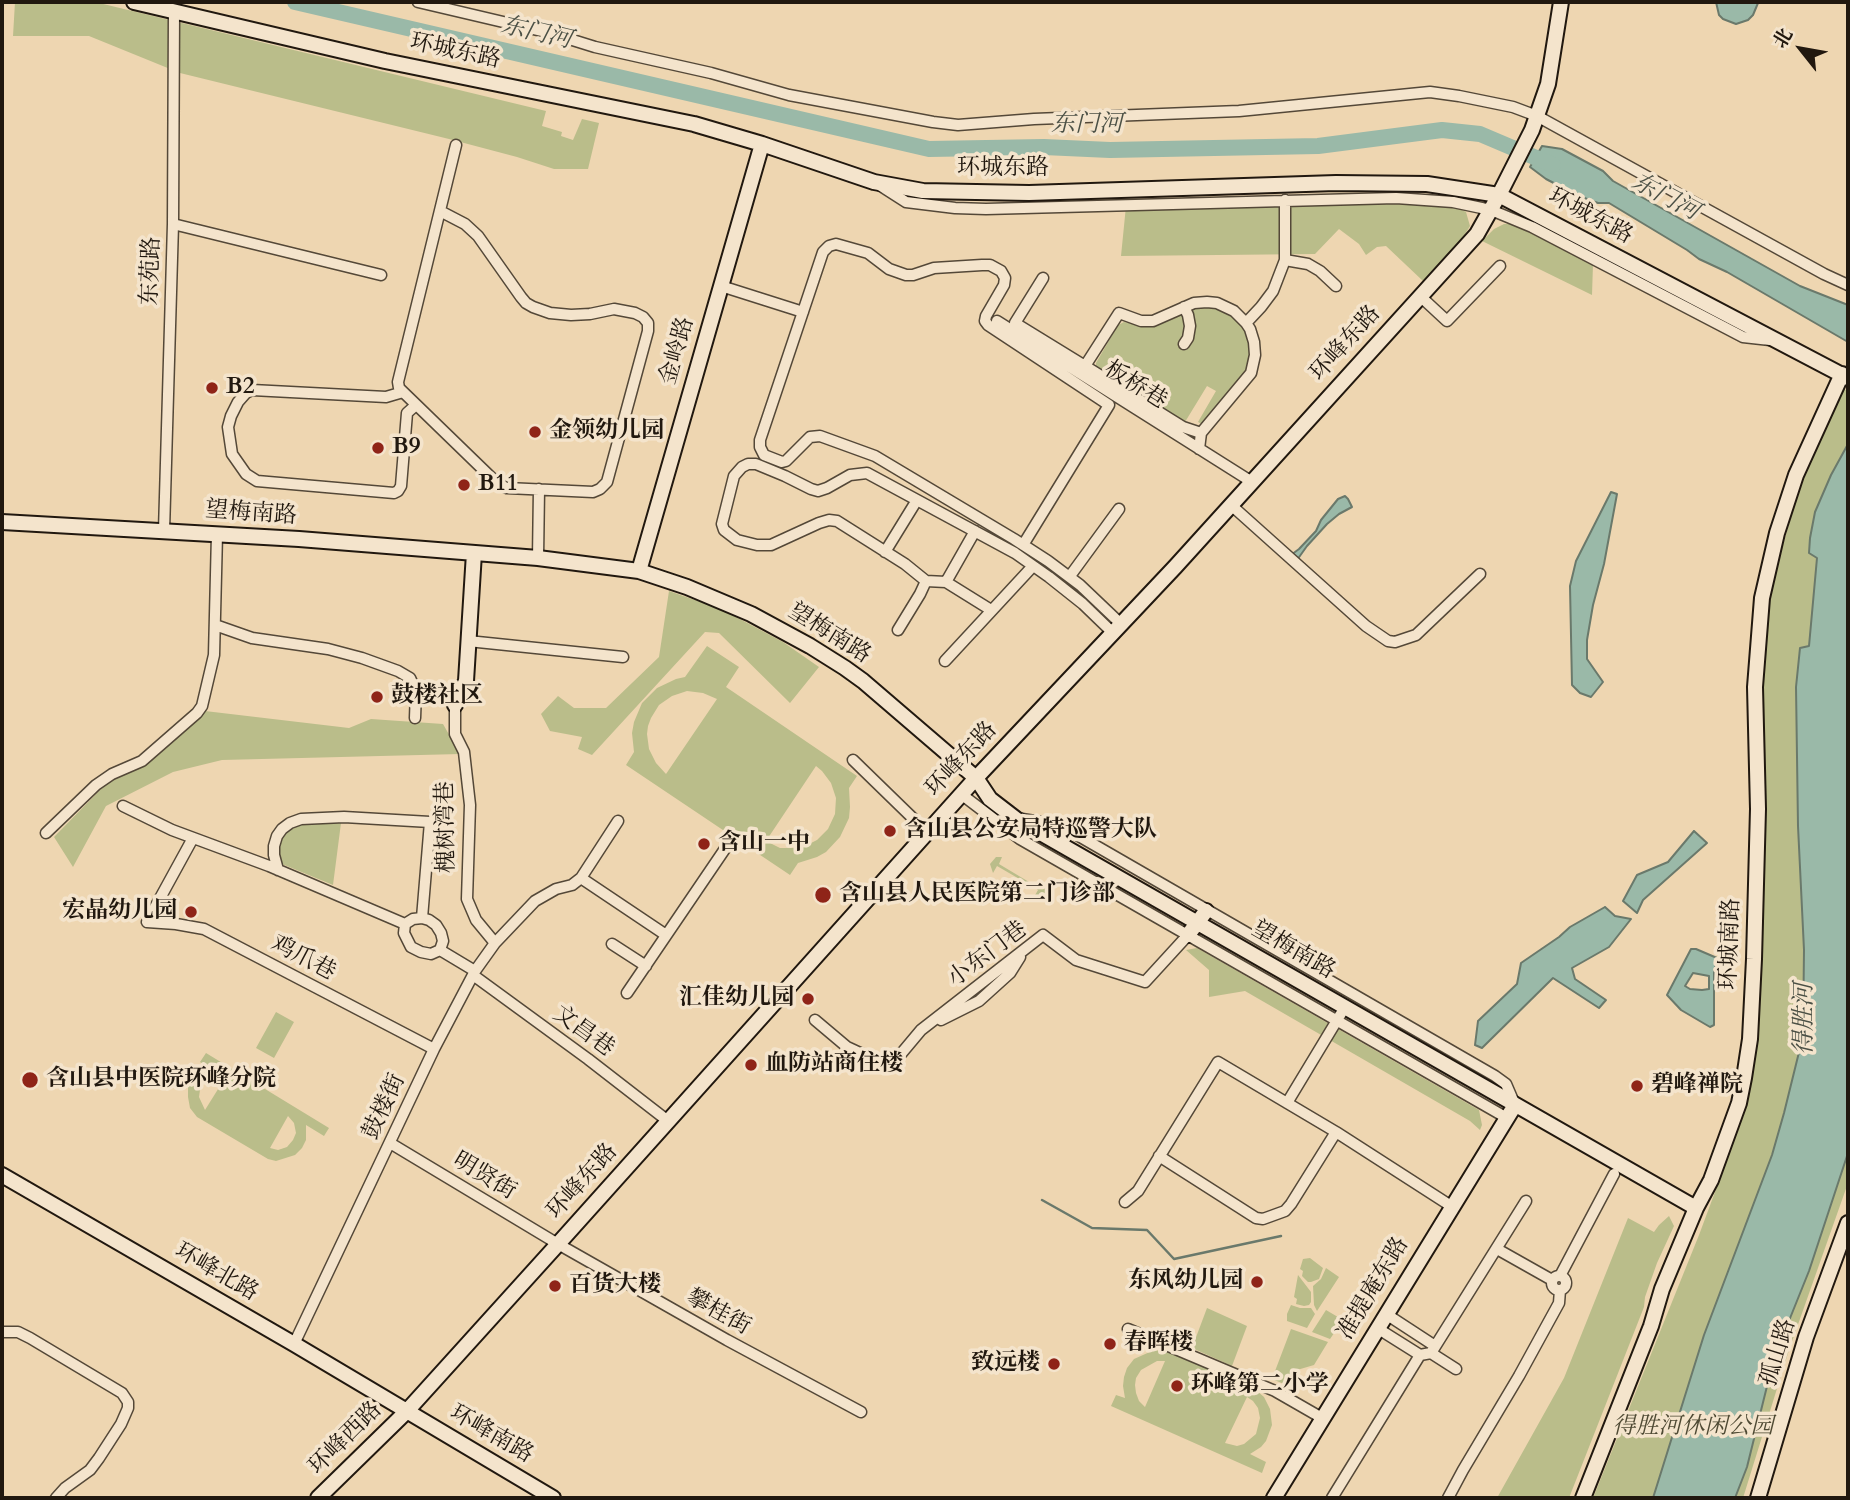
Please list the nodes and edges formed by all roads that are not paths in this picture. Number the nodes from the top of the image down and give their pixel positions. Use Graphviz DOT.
graph roads {
  1 [pos="134,2"];
  2 [pos="418,2"];
  3 [pos="1561,2"];
  4 [pos="175,7"];
  5 [pos="1534,123"];
  6 [pos="762,144"];
  7 [pos="456,145"];
  8 [pos="874,182"];
  9 [pos="1499,195"];
  10 [pos="1285,200"];
  11 [pos="1491,210"];
  12 [pos="440,211"];
  13 [pos="173,224"];
  14 [pos="1285,260"];
  15 [pos="1500,266"];
  16 [pos="381,275"];
  17 [pos="1043,278"];
  18 [pos="1848,285"];
  19 [pos="720,286"];
  20 [pos="1336,286"];
  21 [pos="1420,296"];
  22 [pos="1184,307"];
  23 [pos="803,312"];
  24 [pos="997,321"];
  25 [pos="1246,323"];
  26 [pos="1777,341"];
  27 [pos="1184,344"];
  28 [pos="1085,366"];
  29 [pos="1845,376"];
  30 [pos="403,392"];
  31 [pos="416,405"];
  32 [pos="1201,433"];
  33 [pos="1199,449"];
  34 [pos="1252,482"];
  35 [pos="539,489"];
  36 [pos="917,499"];
  37 [pos="1231,505"];
  38 [pos="1119,509"];
  39 [pos="2,522"];
  40 [pos="164,531"];
  41 [pos="975,531"];
  42 [pos="217,534"];
  43 [pos="1023,545"];
  44 [pos="885,552"];
  45 [pos="474,553"];
  46 [pos="538,558"];
  47 [pos="1033,566"];
  48 [pos="639,571"];
  49 [pos="1480,574"];
  50 [pos="1070,576"];
  51 [pos="926,581"];
  52 [pos="946,582"];
  53 [pos="991,610"];
  54 [pos="215,625"];
  55 [pos="1117,628"];
  56 [pos="898,630"];
  57 [pos="468,641"];
  58 [pos="623,657"];
  59 [pos="945,661"];
  60 [pos="455,705"];
  61 [pos="415,718"];
  62 [pos="853,760"];
  63 [pos="976,778"];
  64 [pos="961,794"];
  65 [pos="123,806"];
  66 [pos="1016,818"];
  67 [pos="618,821"];
  68 [pos="927,832"];
  69 [pos="46,833"];
  70 [pos="193,838"];
  71 [pos="731,840"];
  72 [pos="278,870"];
  73 [pos="581,878"];
  74 [pos="1206,911"];
  75 [pos="422,918"];
  76 [pos="1197,923"];
  77 [pos="405,924"];
  78 [pos="666,935"];
  79 [pos="1188,935"];
  80 [pos="495,943"];
  81 [pos="612,944"];
  82 [pos="440,950"];
  83 [pos="646,966"];
  84 [pos="474,973"];
  85 [pos="627,993"];
  86 [pos="1345,1007"];
  87 [pos="815,1020"];
  88 [pos="1337,1020"];
  89 [pos="434,1049"];
  90 [pos="1445,1064"];
  91 [pos="1287,1103"];
  92 [pos="1511,1111"];
  93 [pos="668,1121"];
  94 [pos="1336,1132"];
  95 [pos="390,1143"];
  96 [pos="1159,1156"];
  97 [pos="1614,1174"];
  98 [pos="2,1175"];
  99 [pos="1526,1201"];
  100 [pos="1125,1202"];
  101 [pos="1451,1206"];
  102 [pos="1696,1208"];
  103 [pos="1848,1223"];
  104 [pos="558,1244"];
  105 [pos="1497,1249"];
  106 [pos="1556,1278"];
  107 [pos="1386,1314"];
  108 [pos="1377,1328"];
  109 [pos="1128,1329"];
  110 [pos="2,1332"];
  111 [pos="294,1344"];
  112 [pos="1433,1350"];
  113 [pos="1420,1355"];
  114 [pos="1456,1369"];
  115 [pos="405,1412"];
  116 [pos="861,1412"];
  117 [pos="1322,1418"];
  118 [pos="56,1498"];
  119 [pos="318,1498"];
  120 [pos="553,1498"];
  121 [pos="1273,1498"];
  122 [pos="1332,1498"];
  123 [pos="1448,1498"];
  124 [pos="1583,1498"];
  125 [pos="1758,1498"];
  1 -- 4 [label="main road, 环城东路"];
  2 -- 5 [label="street"];
  3 -- 5 [label="main road, 环峰东路"];
  4 -- 6 [label="main road, 环城东路"];
  4 -- 13 [label="street, 东苑路"];
  5 -- 9 [label="main road, 环峰东路"];
  5 -- 18 [label="street"];
  6 -- 8 [label="main road, 环城东路"];
  6 -- 19 [label="main road, 金岭路"];
  7 -- 12 [label="street"];
  8 -- 9 [label="main road, 环城东路"];
  8 -- 10 [label="street"];
  9 -- 11 [label="main road, 环峰东路"];
  9 -- 26 [label="main road, 环城东路"];
  10 -- 11 [label="street"];
  10 -- 14 [label="street"];
  11 -- 21 [label="main road, 环峰东路"];
  11 -- 26 [label="street"];
  12 -- 30 [label="street"];
  12 -- 35 [label="street"];
  13 -- 16 [label="street"];
  13 -- 40 [label="street, 东苑路"];
  14 -- 20 [label="street"];
  14 -- 25 [label="street"];
  15 -- 21 [label="street"];
  17 -- 28 [label="street"];
  19 -- 23 [label="street"];
  19 -- 48 [label="main road, 金岭路"];
  21 -- 34 [label="main road, 环峰东路"];
  22 -- 25 [label="street"];
  22 -- 27 [label="street"];
  22 -- 28 [label="street"];
  23 -- 43 [label="street"];
  23 -- 43 [label="street"];
  24 -- 33 [label="street, 板桥巷"];
  25 -- 32 [label="street"];
  26 -- 29 [label="main road, 环城东路"];
  28 -- 32 [label="street"];
  29 -- 102 [label="main road, 环城南路"];
  30 -- 31 [label="street"];
  30 -- 31 [label="street"];
  31 -- 35 [label="street"];
  32 -- 33 [label="street"];
  33 -- 34 [label="street, 板桥巷"];
  34 -- 37 [label="main road, 环峰东路"];
  35 -- 46 [label="street"];
  36 -- 41 [label="street"];
  36 -- 44 [label="street"];
  36 -- 44 [label="street"];
  37 -- 49 [label="street"];
  37 -- 55 [label="main road, 环峰东路"];
  38 -- 50 [label="street"];
  39 -- 40 [label="main road, 望梅南路"];
  40 -- 42 [label="main road, 望梅南路"];
  41 -- 47 [label="street"];
  41 -- 52 [label="street"];
  42 -- 45 [label="main road, 望梅南路"];
  42 -- 54 [label="street"];
  43 -- 50 [label="street"];
  44 -- 51 [label="street"];
  45 -- 46 [label="main road, 望梅南路"];
  45 -- 57 [label="main road"];
  46 -- 48 [label="main road, 望梅南路"];
  47 -- 53 [label="street"];
  47 -- 55 [label="street"];
  48 -- 63 [label="main road, 望梅南路"];
  50 -- 55 [label="street"];
  51 -- 52 [label="street"];
  51 -- 56 [label="street"];
  52 -- 53 [label="street"];
  53 -- 59 [label="street"];
  54 -- 61 [label="street"];
  54 -- 69 [label="street"];
  55 -- 63 [label="main road, 环峰东路"];
  57 -- 58 [label="street"];
  57 -- 60 [label="main road"];
  60 -- 80 [label="street, 槐树湾巷"];
  62 -- 68 [label="street"];
  63 -- 64 [label="main road, 环峰东路"];
  63 -- 66 [label="main road, 望梅南路"];
  64 -- 68 [label="main road, 环峰东路"];
  64 -- 79 [label="street"];
  65 -- 70 [label="street"];
  66 -- 74 [label="street"];
  66 -- 76 [label="main road, 望梅南路"];
  67 -- 73 [label="street"];
  68 -- 93 [label="main road, 环峰东路"];
  70 -- 72 [label="street"];
  70 -- 89 [label="street, 鸡爪巷"];
  71 -- 78 [label="street"];
  72 -- 75 [label="street"];
  72 -- 77 [label="street"];
  73 -- 78 [label="street"];
  73 -- 80 [label="street, 鼓楼街"];
  74 -- 76 [label="main road"];
  74 -- 92 [label="street"];
  75 -- 77 [label="street"];
  75 -- 82 [label="street"];
  76 -- 79 [label="main road"];
  76 -- 86 [label="main road, 望梅南路"];
  77 -- 82 [label="street"];
  78 -- 83 [label="street"];
  79 -- 87 [label="street, 小东门巷"];
  79 -- 88 [label="street"];
  80 -- 84 [label="street, 鼓楼街"];
  81 -- 83 [label="street"];
  82 -- 84 [label="street, 文昌巷"];
  83 -- 85 [label="street"];
  84 -- 89 [label="street, 鼓楼街"];
  84 -- 93 [label="street, 文昌巷"];
  86 -- 88 [label="street"];
  86 -- 92 [label="main road, 望梅南路"];
  88 -- 91 [label="street"];
  88 -- 92 [label="street"];
  89 -- 95 [label="street, 鼓楼街"];
  90 -- 92 [label="main road, 望梅南路"];
  91 -- 94 [label="street"];
  91 -- 96 [label="street"];
  92 -- 101 [label="main road, 准提庵东路"];
  92 -- 102 [label="main road, 望梅南路"];
  93 -- 104 [label="main road, 环峰东路"];
  94 -- 96 [label="street"];
  94 -- 101 [label="street"];
  95 -- 104 [label="street, 明贤街"];
  95 -- 111 [label="street, 鼓楼街"];
  96 -- 100 [label="street"];
  97 -- 106 [label="street"];
  98 -- 111 [label="main road, 环峰北路"];
  99 -- 105 [label="street"];
  101 -- 107 [label="main road, 准提庵东路"];
  102 -- 124 [label="main road, 环城南路"];
  103 -- 125 [label="main road, 孤山路"];
  104 -- 115 [label="main road, 环峰东路"];
  104 -- 116 [label="street, 攀桂街"];
  105 -- 106 [label="street"];
  105 -- 112 [label="street"];
  106 -- 123 [label="street"];
  107 -- 108 [label="main road, 准提庵东路"];
  107 -- 112 [label="street"];
  108 -- 113 [label="street"];
  108 -- 117 [label="main road, 准提庵东路"];
  109 -- 117 [label="street"];
  110 -- 118 [label="street"];
  111 -- 115 [label="main road, 环峰北路"];
  112 -- 113 [label="street"];
  112 -- 114 [label="street"];
  113 -- 122 [label="street"];
  115 -- 119 [label="main road, 环峰西路"];
  115 -- 120 [label="main road, 环峰南路"];
  117 -- 121 [label="main road, 准提庵东路"];
}
